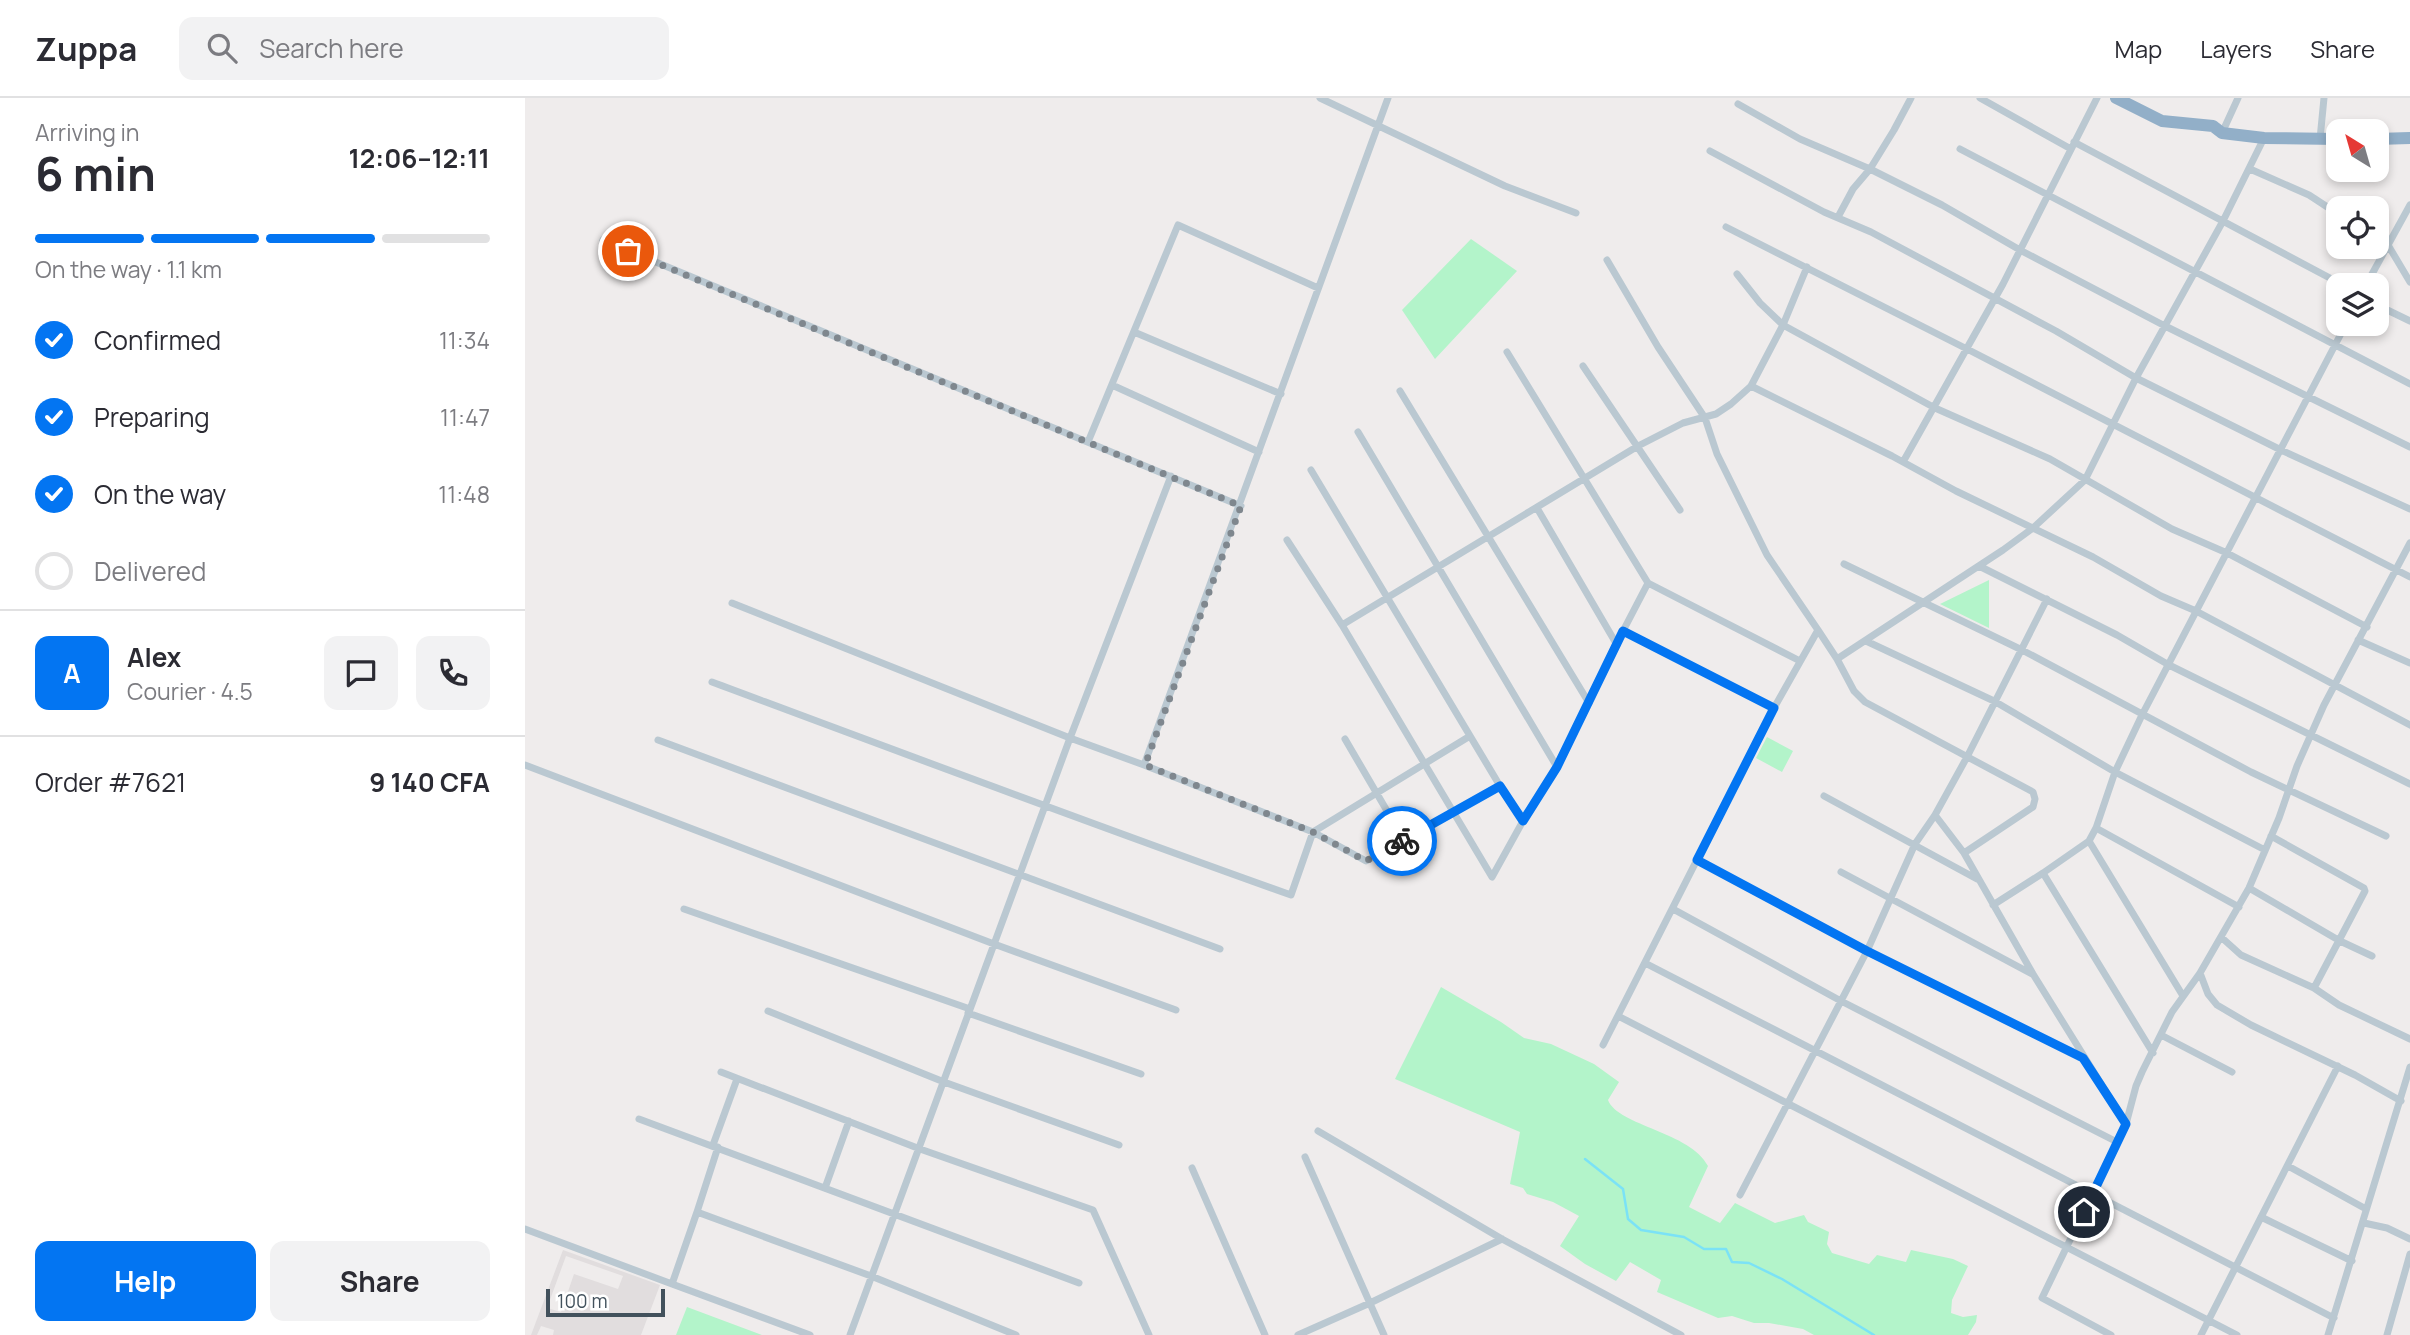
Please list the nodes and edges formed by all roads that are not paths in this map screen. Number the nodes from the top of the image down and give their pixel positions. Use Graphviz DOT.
graph roads {
  1 [pos="1320,98"];
  2 [pos="1388,98"];
  3 [pos="1911,98"];
  4 [pos="1980,98"];
  5 [pos="2097,98"];
  6 [pos="2116,98"];
  7 [pos="2238,98"];
  8 [pos="2324,98"];
  9 [pos="2131,101"];
  10 [pos="1738,104"];
  11 [pos="1379,124"];
  12 [pos="2222,132"];
  13 [pos="2264,138"];
  14 [pos="2410,138"];
  15 [pos="2389,139"];
  16 [pos="2320,140"];
  17 [pos="2326,140"];
  18 [pos="2073,146"];
  19 [pos="1960,149"];
  20 [pos="1710,151"];
  21 [pos="1870,169"];
  22 [pos="2250,169"];
  23 [pos="2047,196"];
  24 [pos="2410,205"];
  25 [pos="2326,206"];
  26 [pos="1576,213"];
  27 [pos="1838,217"];
  28 [pos="2223,221"];
  29 [pos="1726,227"];
  30 [pos="603,240"];
  31 [pos="2389,243"];
  32 [pos="2389,247"];
  33 [pos="2020,250"];
  34 [pos="1607,260"];
  35 [pos="1807,267"];
  36 [pos="2195,273"];
  37 [pos="1737,274"];
  38 [pos="2326,276"];
  39 [pos="2410,282"];
  40 [pos="1318,288"];
  41 [pos="1994,299"];
  42 [pos="2389,311"];
  43 [pos="2410,321"];
  44 [pos="1783,325"];
  45 [pos="2165,326"];
  46 [pos="1134,332"];
  47 [pos="2340,336"];
  48 [pos="2335,345"];
  49 [pos="1968,349"];
  50 [pos="1507,352"];
  51 [pos="1583,366"];
  52 [pos="2136,378"];
  53 [pos="2410,384"];
  54 [pos="1112,386"];
  55 [pos="1751,386"];
  56 [pos="1401,391"];
  57 [pos="1282,394"];
  58 [pos="2307,397"];
  59 [pos="1935,408"];
  60 [pos="1705,418"];
  61 [pos="2113,424"];
  62 [pos="1359,432"];
  63 [pos="1088,442"];
  64 [pos="1639,446"];
  65 [pos="2410,447"];
  66 [pos="2281,450"];
  67 [pos="1259,452"];
  68 [pos="1903,463"];
  69 [pos="1311,470"];
  70 [pos="1171,476"];
  71 [pos="1584,479"];
  72 [pos="2085,480"];
  73 [pos="2255,498"];
  74 [pos="1241,506"];
  75 [pos="1538,508"];
  76 [pos="2410,509"];
  77 [pos="1680,510"];
  78 [pos="2033,528"];
  79 [pos="1489,538"];
  80 [pos="1287,540"];
  81 [pos="2410,543"];
  82 [pos="2227,553"];
  83 [pos="1844,564"];
  84 [pos="1437,566"];
  85 [pos="1979,566"];
  86 [pos="2396,568"];
  87 [pos="2410,577"];
  88 [pos="1648,583"];
  89 [pos="1389,597"];
  90 [pos="2047,599"];
  91 [pos="732,603"];
  92 [pos="1924,604"];
  93 [pos="2196,611"];
  94 [pos="1342,625"];
  95 [pos="2367,627"];
  96 [pos="1818,630"];
  97 [pos="1623,631"];
  98 [pos="2358,640"];
  99 [pos="1866,641"];
  100 [pos="1617,645"];
  101 [pos="2022,650"];
  102 [pos="1837,659"];
  103 [pos="1800,661"];
  104 [pos="2410,663"];
  105 [pos="2169,665"];
  106 [pos="712,682"];
  107 [pos="2335,684"];
  108 [pos="1994,701"];
  109 [pos="1589,703"];
  110 [pos="1774,708"];
  111 [pos="2142,715"];
  112 [pos="2410,725"];
  113 [pos="2312,733"];
  114 [pos="1470,736"];
  115 [pos="1070,738"];
  116 [pos="1345,739"];
  117 [pos="658,740"];
  118 [pos="1967,757"];
  119 [pos="1423,763"];
  120 [pos="525,765"];
  121 [pos="1145,765"];
  122 [pos="1557,767"];
  123 [pos="2115,772"];
  124 [pos="2410,785"];
  125 [pos="1500,786"];
  126 [pos="2289,790"];
  127 [pos="1376,792"];
  128 [pos="1824,796"];
  129 [pos="1043,806"];
  130 [pos="1452,813"];
  131 [pos="1935,815"];
  132 [pos="1523,821"];
  133 [pos="2096,828"];
  134 [pos="1313,832"];
  135 [pos="2271,836"];
  136 [pos="2386,836"];
  137 [pos="1404,840"];
  138 [pos="2089,841"];
  139 [pos="1915,844"];
  140 [pos="2265,849"];
  141 [pos="1964,853"];
  142 [pos="1697,860"];
  143 [pos="1842,872"];
  144 [pos="1020,873"];
  145 [pos="2043,873"];
  146 [pos="1978,880"];
  147 [pos="2249,888"];
  148 [pos="1889,899"];
  149 [pos="1993,905"];
  150 [pos="2239,907"];
  151 [pos="684,909"];
  152 [pos="1672,909"];
  153 [pos="2221,937"];
  154 [pos="2340,941"];
  155 [pos="994,944"];
  156 [pos="1220,948"];
  157 [pos="1867,951"];
  158 [pos="2372,956"];
  159 [pos="1644,963"];
  160 [pos="2200,973"];
  161 [pos="2033,974"];
  162 [pos="2314,988"];
  163 [pos="2183,996"];
  164 [pos="1841,1001"];
  165 [pos="1176,1010"];
  166 [pos="768,1011"];
  167 [pos="969,1011"];
  168 [pos="1618,1016"];
  169 [pos="2161,1035"];
  170 [pos="2410,1040"];
  171 [pos="1603,1045"];
  172 [pos="1814,1052"];
  173 [pos="2153,1053"];
  174 [pos="2083,1058"];
  175 [pos="2338,1066"];
  176 [pos="2410,1067"];
  177 [pos="721,1072"];
  178 [pos="2232,1072"];
  179 [pos="1141,1074"];
  180 [pos="737,1079"];
  181 [pos="944,1082"];
  182 [pos="2400,1101"];
  183 [pos="1787,1104"];
  184 [pos="639,1119"];
  185 [pos="849,1121"];
  186 [pos="2126,1124"];
  187 [pos="1318,1131"];
  188 [pos="2117,1142"];
  189 [pos="1119,1145"];
  190 [pos="715,1146"];
  191 [pos="920,1149"];
  192 [pos="1305,1157"];
  193 [pos="2288,1166"];
  194 [pos="1192,1168"];
  195 [pos="825,1188"];
  196 [pos="2092,1194"];
  197 [pos="1740,1195"];
  198 [pos="2366,1209"];
  199 [pos="697,1212"];
  200 [pos="895,1214"];
  201 [pos="2261,1217"];
  202 [pos="2364,1223"];
  203 [pos="525,1229"];
  204 [pos="1502,1239"];
  205 [pos="2410,1239"];
  206 [pos="2067,1247"];
  207 [pos="2410,1254"];
  208 [pos="2352,1261"];
  209 [pos="2235,1267"];
  210 [pos="870,1276"];
  211 [pos="1079,1283"];
  212 [pos="672,1284"];
  213 [pos="1370,1303"];
  214 [pos="2334,1318"];
  215 [pos="2209,1321"];
  216 [pos="810,1335"];
  217 [pos="850,1335"];
  218 [pos="1016,1335"];
  219 [pos="1149,1335"];
  220 [pos="1265,1335"];
  221 [pos="1297,1335"];
  222 [pos="1384,1335"];
  223 [pos="1681,1335"];
  224 [pos="2111,1335"];
  225 [pos="2201,1335"];
  226 [pos="2237,1335"];
  227 [pos="2329,1335"];
  228 [pos="2387,1335"];
  1 -- 11 [label="street"];
  2 -- 11 [label="street"];
  3 -- 21 [label="street"];
  4 -- 18 [label="street"];
  5 -- 18 [label="street"];
  6 -- 9 [label="highway"];
  7 -- 12 [label="street"];
  8 -- 16 [label="street"];
  9 -- 12 [label="highway"];
  10 -- 21 [label="street"];
  11 -- 26 [label="street"];
  11 -- 40 [label="street"];
  12 -- 13 [label="highway"];
  13 -- 16 [label="highway"];
  13 -- 22 [label="street"];
  14 -- 15 [label="highway"];
  16 -- 17 [label="highway"];
  18 -- 23 [label="street"];
  18 -- 28 [label="street"];
  19 -- 23 [label="street"];
  20 -- 27 [label="street"];
  21 -- 27 [label="street"];
  21 -- 33 [label="street"];
  22 -- 25 [label="street"];
  22 -- 28 [label="street"];
  23 -- 33 [label="street"];
  23 -- 36 [label="street"];
  24 -- 31 [label="street"];
  27 -- 41 [label="street"];
  28 -- 36 [label="street"];
  28 -- 38 [label="street"];
  29 -- 35 [label="street"];
  30 -- 63 [label="street"];
  32 -- 39 [label="street"];
  33 -- 41 [label="street"];
  33 -- 45 [label="street"];
  34 -- 60 [label="street"];
  35 -- 44 [label="street"];
  35 -- 49 [label="street"];
  36 -- 45 [label="street"];
  36 -- 48 [label="street"];
  37 -- 44 [label="street"];
  40 -- 46 [label="street"];
  40 -- 57 [label="street"];
  41 -- 49 [label="street"];
  41 -- 52 [label="street"];
  42 -- 43 [label="street"];
  44 -- 55 [label="street"];
  44 -- 59 [label="street"];
  45 -- 52 [label="street"];
  45 -- 58 [label="street"];
  46 -- 54 [label="street"];
  46 -- 57 [label="street"];
  47 -- 48 [label="street"];
  48 -- 53 [label="street"];
  48 -- 58 [label="street"];
  49 -- 59 [label="street"];
  49 -- 61 [label="street"];
  50 -- 71 [label="street"];
  51 -- 64 [label="street"];
  52 -- 61 [label="street"];
  52 -- 66 [label="street"];
  54 -- 63 [label="street"];
  54 -- 67 [label="street"];
  55 -- 60 [label="street"];
  55 -- 68 [label="street"];
  56 -- 79 [label="street"];
  57 -- 67 [label="street"];
  58 -- 65 [label="street"];
  58 -- 66 [label="street"];
  59 -- 68 [label="street"];
  59 -- 72 [label="street"];
  60 -- 64 [label="street"];
  60 -- 96 [label="street"];
  61 -- 72 [label="street"];
  61 -- 73 [label="street"];
  62 -- 84 [label="street"];
  63 -- 70 [label="street"];
  64 -- 71 [label="street"];
  64 -- 77 [label="street"];
  66 -- 73 [label="street"];
  66 -- 76 [label="street"];
  67 -- 74 [label="street"];
  68 -- 78 [label="street"];
  69 -- 89 [label="street"];
  70 -- 74 [label="street"];
  70 -- 115 [label="street"];
  71 -- 75 [label="street"];
  71 -- 88 [label="street"];
  72 -- 78 [label="street"];
  72 -- 82 [label="street"];
  73 -- 82 [label="street"];
  73 -- 86 [label="street"];
  74 -- 121 [label="street"];
  75 -- 79 [label="street"];
  75 -- 100 [label="street"];
  78 -- 85 [label="street"];
  78 -- 93 [label="street"];
  79 -- 84 [label="street"];
  79 -- 109 [label="street"];
  80 -- 94 [label="street"];
  81 -- 86 [label="street"];
  82 -- 93 [label="street"];
  82 -- 95 [label="street"];
  83 -- 92 [label="street"];
  84 -- 89 [label="street"];
  84 -- 122 [label="street"];
  85 -- 90 [label="street"];
  85 -- 92 [label="street"];
  86 -- 87 [label="street"];
  86 -- 95 [label="street"];
  88 -- 97 [label="street"];
  88 -- 103 [label="street"];
  89 -- 94 [label="street"];
  89 -- 114 [label="street"];
  90 -- 101 [label="street"];
  90 -- 105 [label="street"];
  91 -- 115 [label="street"];
  92 -- 99 [label="street"];
  92 -- 101 [label="street"];
  93 -- 105 [label="street"];
  93 -- 107 [label="street"];
  94 -- 119 [label="street"];
  95 -- 98 [label="street"];
  96 -- 102 [label="street"];
  96 -- 103 [label="street"];
  97 -- 100 [label="street"];
  97 -- 110 [label="street"];
  98 -- 104 [label="street"];
  98 -- 107 [label="street"];
  99 -- 102 [label="street"];
  99 -- 108 [label="street"];
  100 -- 109 [label="street"];
  101 -- 108 [label="street"];
  101 -- 111 [label="street"];
  102 -- 118 [label="street"];
  103 -- 110 [label="street"];
  105 -- 111 [label="street"];
  105 -- 113 [label="street"];
  106 -- 129 [label="street"];
  107 -- 112 [label="street"];
  107 -- 113 [label="street"];
  108 -- 118 [label="street"];
  108 -- 123 [label="street"];
  109 -- 122 [label="street"];
  110 -- 142 [label="street"];
  111 -- 123 [label="street"];
  111 -- 126 [label="street"];
  113 -- 124 [label="street"];
  113 -- 126 [label="street"];
  114 -- 119 [label="street"];
  114 -- 125 [label="street"];
  115 -- 121 [label="street"];
  115 -- 129 [label="street"];
  116 -- 127 [label="street"];
  117 -- 144 [label="street"];
  118 -- 131 [label="street"];
  118 -- 141 [label="street"];
  119 -- 127 [label="street"];
  119 -- 130 [label="street"];
  120 -- 155 [label="street"];
  121 -- 134 [label="street"];
  122 -- 132 [label="street"];
  123 -- 133 [label="street"];
  123 -- 140 [label="street"];
  125 -- 130 [label="street"];
  125 -- 132 [label="street"];
  126 -- 135 [label="street"];
  126 -- 136 [label="street"];
  127 -- 134 [label="street"];
  127 -- 137 [label="street"];
  128 -- 139 [label="street"];
  129 -- 134 [label="street"];
  129 -- 144 [label="street"];
  130 -- 132 [label="street"];
  130 -- 137 [label="street"];
  131 -- 139 [label="street"];
  131 -- 141 [label="street"];
  133 -- 138 [label="street"];
  133 -- 150 [label="street"];
  134 -- 137 [label="street"];
  135 -- 140 [label="street"];
  135 -- 154 [label="street"];
  138 -- 145 [label="street"];
  138 -- 163 [label="street"];
  139 -- 146 [label="street"];
  139 -- 148 [label="street"];
  140 -- 147 [label="street"];
  141 -- 146 [label="street"];
  142 -- 152 [label="street"];
  142 -- 157 [label="street"];
  143 -- 148 [label="street"];
  144 -- 155 [label="street"];
  144 -- 156 [label="street"];
  145 -- 149 [label="street"];
  145 -- 173 [label="street"];
  146 -- 149 [label="street"];
  147 -- 150 [label="street"];
  147 -- 154 [label="street"];
  148 -- 157 [label="street"];
  148 -- 161 [label="street"];
  149 -- 161 [label="street"];
  150 -- 153 [label="street"];
  151 -- 167 [label="street"];
  152 -- 159 [label="street"];
  152 -- 164 [label="street"];
  153 -- 160 [label="street"];
  153 -- 162 [label="street"];
  154 -- 158 [label="street"];
  154 -- 162 [label="street"];
  155 -- 165 [label="street"];
  155 -- 167 [label="street"];
  157 -- 164 [label="street"];
  157 -- 174 [label="street"];
  159 -- 168 [label="street"];
  159 -- 172 [label="street"];
  160 -- 163 [label="street"];
  160 -- 175 [label="street"];
  161 -- 174 [label="street"];
  162 -- 170 [label="street"];
  163 -- 169 [label="street"];
  164 -- 172 [label="street"];
  164 -- 188 [label="street"];
  166 -- 181 [label="street"];
  167 -- 179 [label="street"];
  167 -- 181 [label="street"];
  168 -- 171 [label="street"];
  168 -- 183 [label="street"];
  169 -- 173 [label="street"];
  169 -- 178 [label="street"];
  172 -- 183 [label="street"];
  172 -- 196 [label="street"];
  173 -- 186 [label="street"];
  174 -- 186 [label="street"];
  175 -- 182 [label="street"];
  175 -- 193 [label="street"];
  176 -- 182 [label="street"];
  177 -- 180 [label="street"];
  180 -- 185 [label="street"];
  180 -- 190 [label="street"];
  181 -- 189 [label="street"];
  181 -- 191 [label="street"];
  182 -- 198 [label="street"];
  183 -- 197 [label="street"];
  183 -- 206 [label="street"];
  184 -- 190 [label="street"];
  185 -- 191 [label="street"];
  185 -- 195 [label="street"];
  186 -- 188 [label="street"];
  187 -- 204 [label="street"];
  188 -- 196 [label="street"];
  190 -- 195 [label="street"];
  190 -- 199 [label="street"];
  191 -- 200 [label="street"];
  191 -- 219 [label="street"];
  192 -- 213 [label="street"];
  193 -- 198 [label="street"];
  193 -- 201 [label="street"];
  194 -- 220 [label="street"];
  195 -- 200 [label="street"];
  196 -- 206 [label="street"];
  196 -- 209 [label="street"];
  198 -- 202 [label="street"];
  199 -- 210 [label="street"];
  199 -- 212 [label="street"];
  200 -- 210 [label="street"];
  200 -- 211 [label="street"];
  201 -- 208 [label="street"];
  201 -- 209 [label="street"];
  202 -- 205 [label="street"];
  202 -- 208 [label="street"];
  203 -- 212 [label="street"];
  204 -- 213 [label="street"];
  204 -- 223 [label="street"];
  206 -- 215 [label="street"];
  206 -- 224 [label="street"];
  207 -- 228 [label="street"];
  208 -- 214 [label="street"];
  209 -- 214 [label="street"];
  209 -- 215 [label="street"];
  210 -- 217 [label="street"];
  210 -- 218 [label="street"];
  212 -- 216 [label="street"];
  213 -- 221 [label="street"];
  213 -- 222 [label="street"];
  214 -- 227 [label="street"];
  215 -- 225 [label="street"];
  215 -- 226 [label="street"];
}
